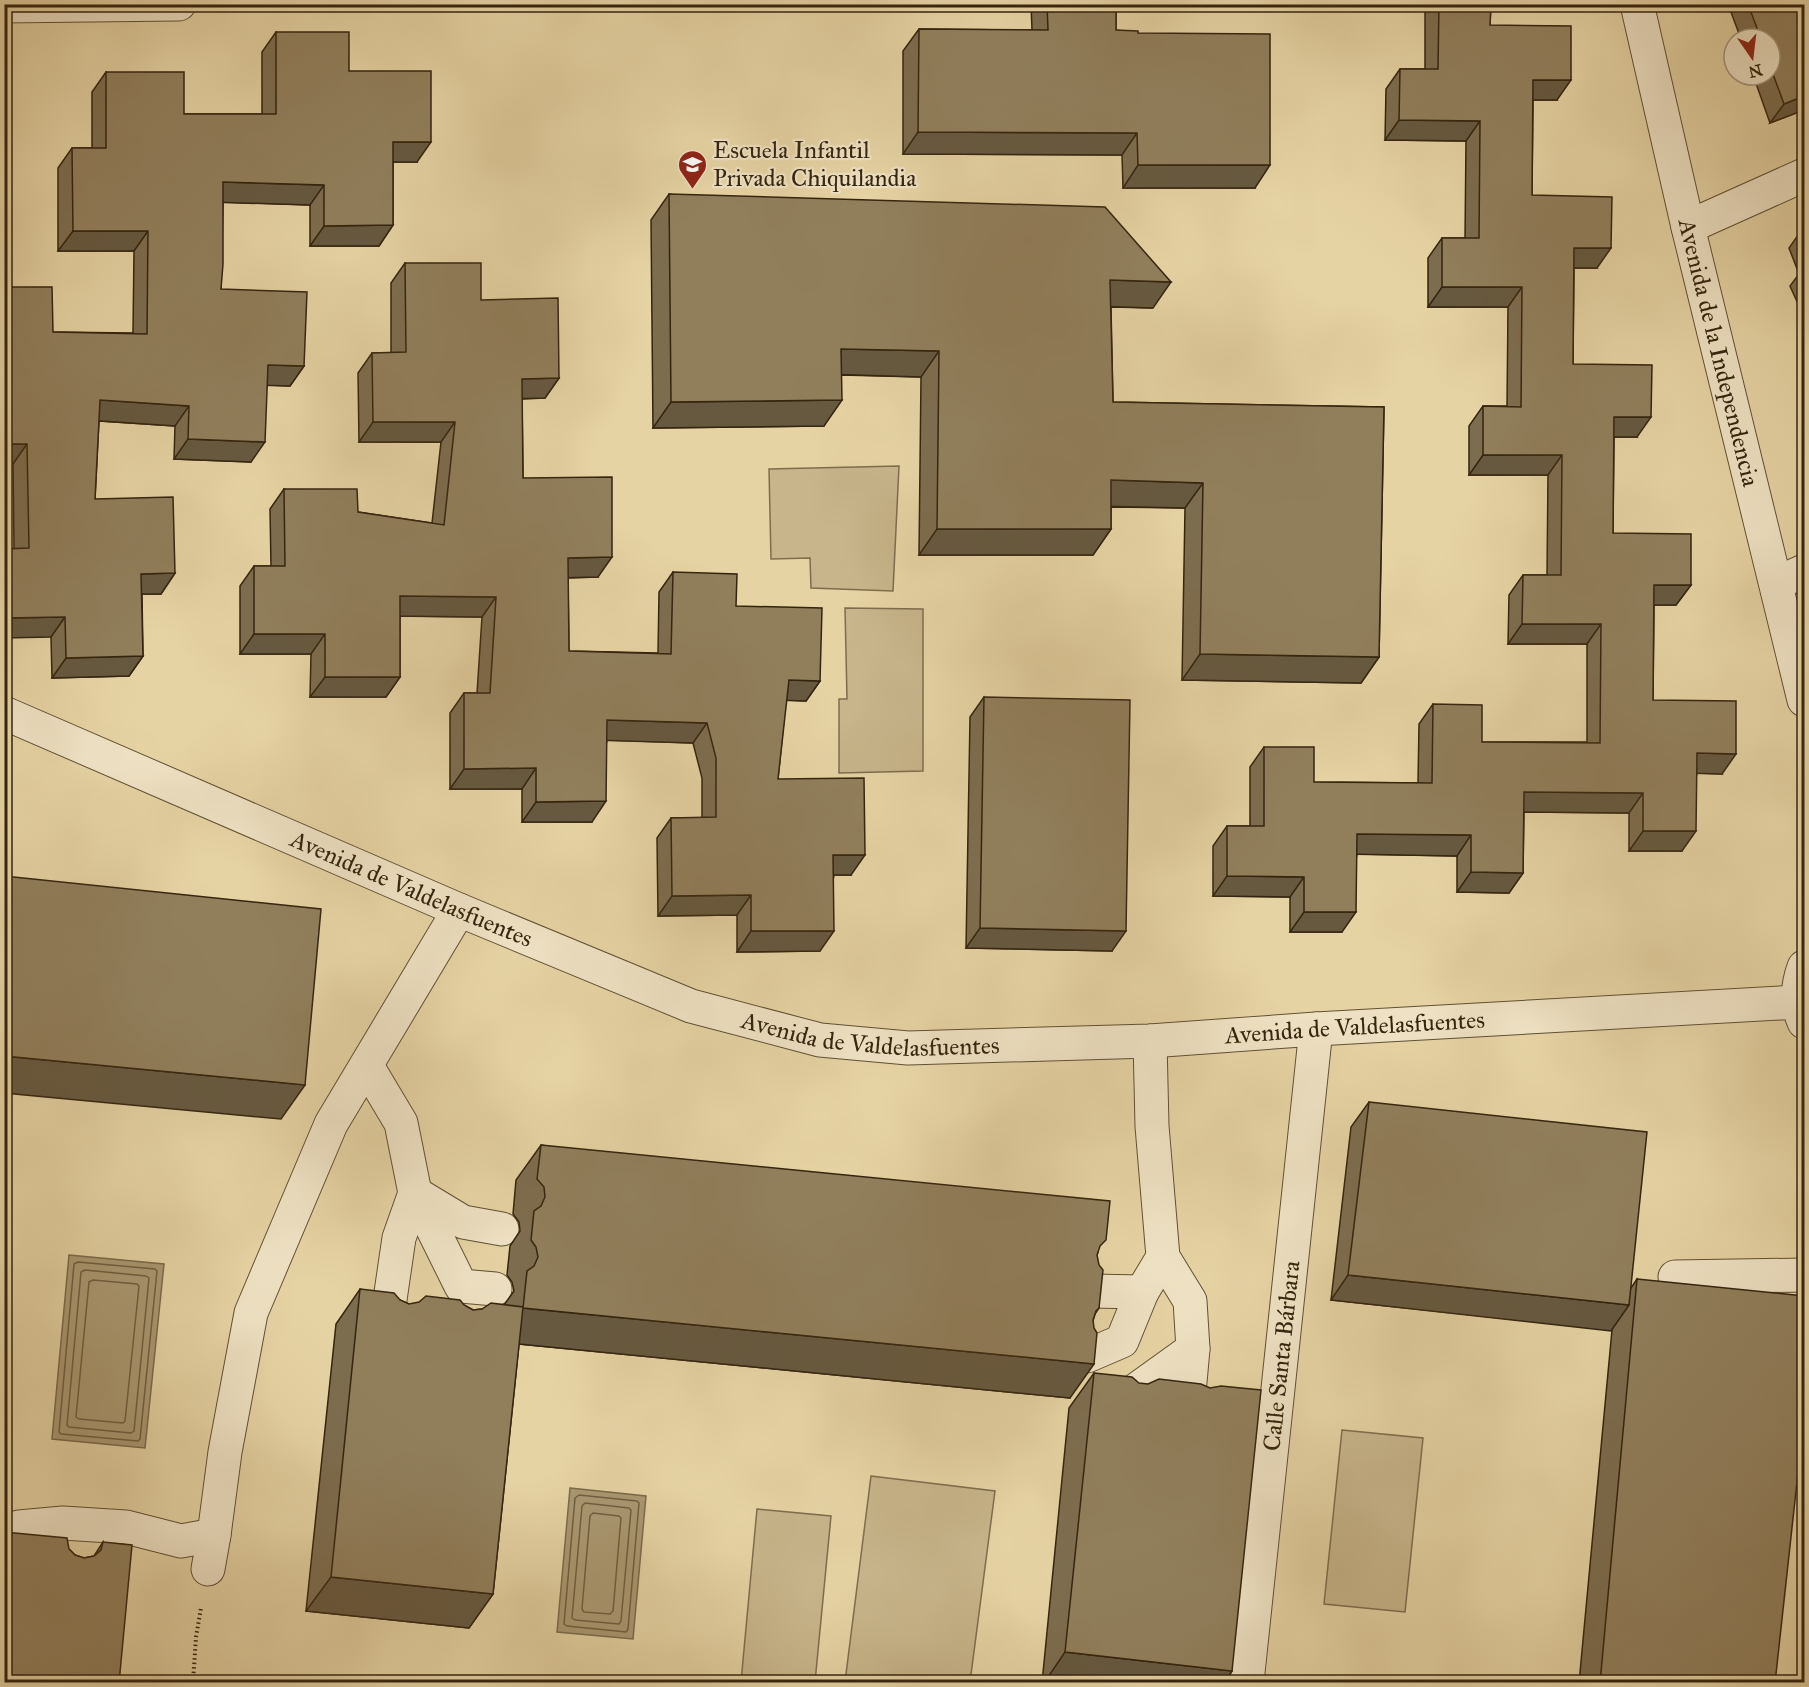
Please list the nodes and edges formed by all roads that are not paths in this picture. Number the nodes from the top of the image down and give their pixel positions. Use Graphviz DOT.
graph roads {
  1 [pos="179,4"];
  2 [pos="1637,4"];
  3 [pos="4,6"];
  4 [pos="1804,175"];
  5 [pos="1688,227"];
  6 [pos="1791,577"];
  7 [pos="1804,700"];
  8 [pos="4,713"];
  9 [pos="459,909"];
  10 [pos="1804,968"];
  11 [pos="1801,1012"];
  12 [pos="1316,1029"];
  13 [pos="1150,1041"];
  14 [pos="367,1066"];
  15 [pos="415,1193"];
  16 [pos="502,1229"];
  17 [pos="1164,1257"];
  18 [pos="1804,1275"];
  19 [pos="1675,1277"];
  20 [pos="495,1289"];
  21 [pos="1091,1291"];
  22 [pos="1142,1292"];
  23 [pos="387,1320"];
  24 [pos="1193,1349"];
  25 [pos="1087,1356"];
  26 [pos="1122,1400"];
  27 [pos="1188,1404"];
  28 [pos="214,1535"];
  29 [pos="4,1548"];
  30 [pos="208,1569"];
  31 [pos="1247,1683"];
  1 -- 3 [label="street"];
  2 -- 5 [label="street, Avenida de la Independencia"];
  4 -- 5 [label="street"];
  5 -- 6 [label="street, Avenida de la Independencia"];
  6 -- 7 [label="street, Avenida de la Independencia"];
  8 -- 9 [label="street, Avenida de Valdelasfuentes"];
  9 -- 13 [label="street, Avenida de Valdelasfuentes"];
  9 -- 14 [label="street"];
  10 -- 11 [label="street"];
  11 -- 12 [label="street, Avenida de Valdelasfuentes"];
  12 -- 13 [label="street, Avenida de Valdelasfuentes"];
  12 -- 31 [label="street, Calle Santa Bárbara"];
  13 -- 17 [label="street"];
  14 -- 15 [label="street"];
  14 -- 28 [label="street"];
  15 -- 16 [label="street"];
  15 -- 20 [label="street"];
  15 -- 23 [label="street"];
  17 -- 22 [label="street"];
  17 -- 24 [label="street"];
  18 -- 19 [label="street"];
  21 -- 22 [label="street"];
  22 -- 25 [label="street"];
  24 -- 26 [label="street"];
  24 -- 27 [label="street"];
  28 -- 29 [label="street"];
  28 -- 30 [label="street"];
}
